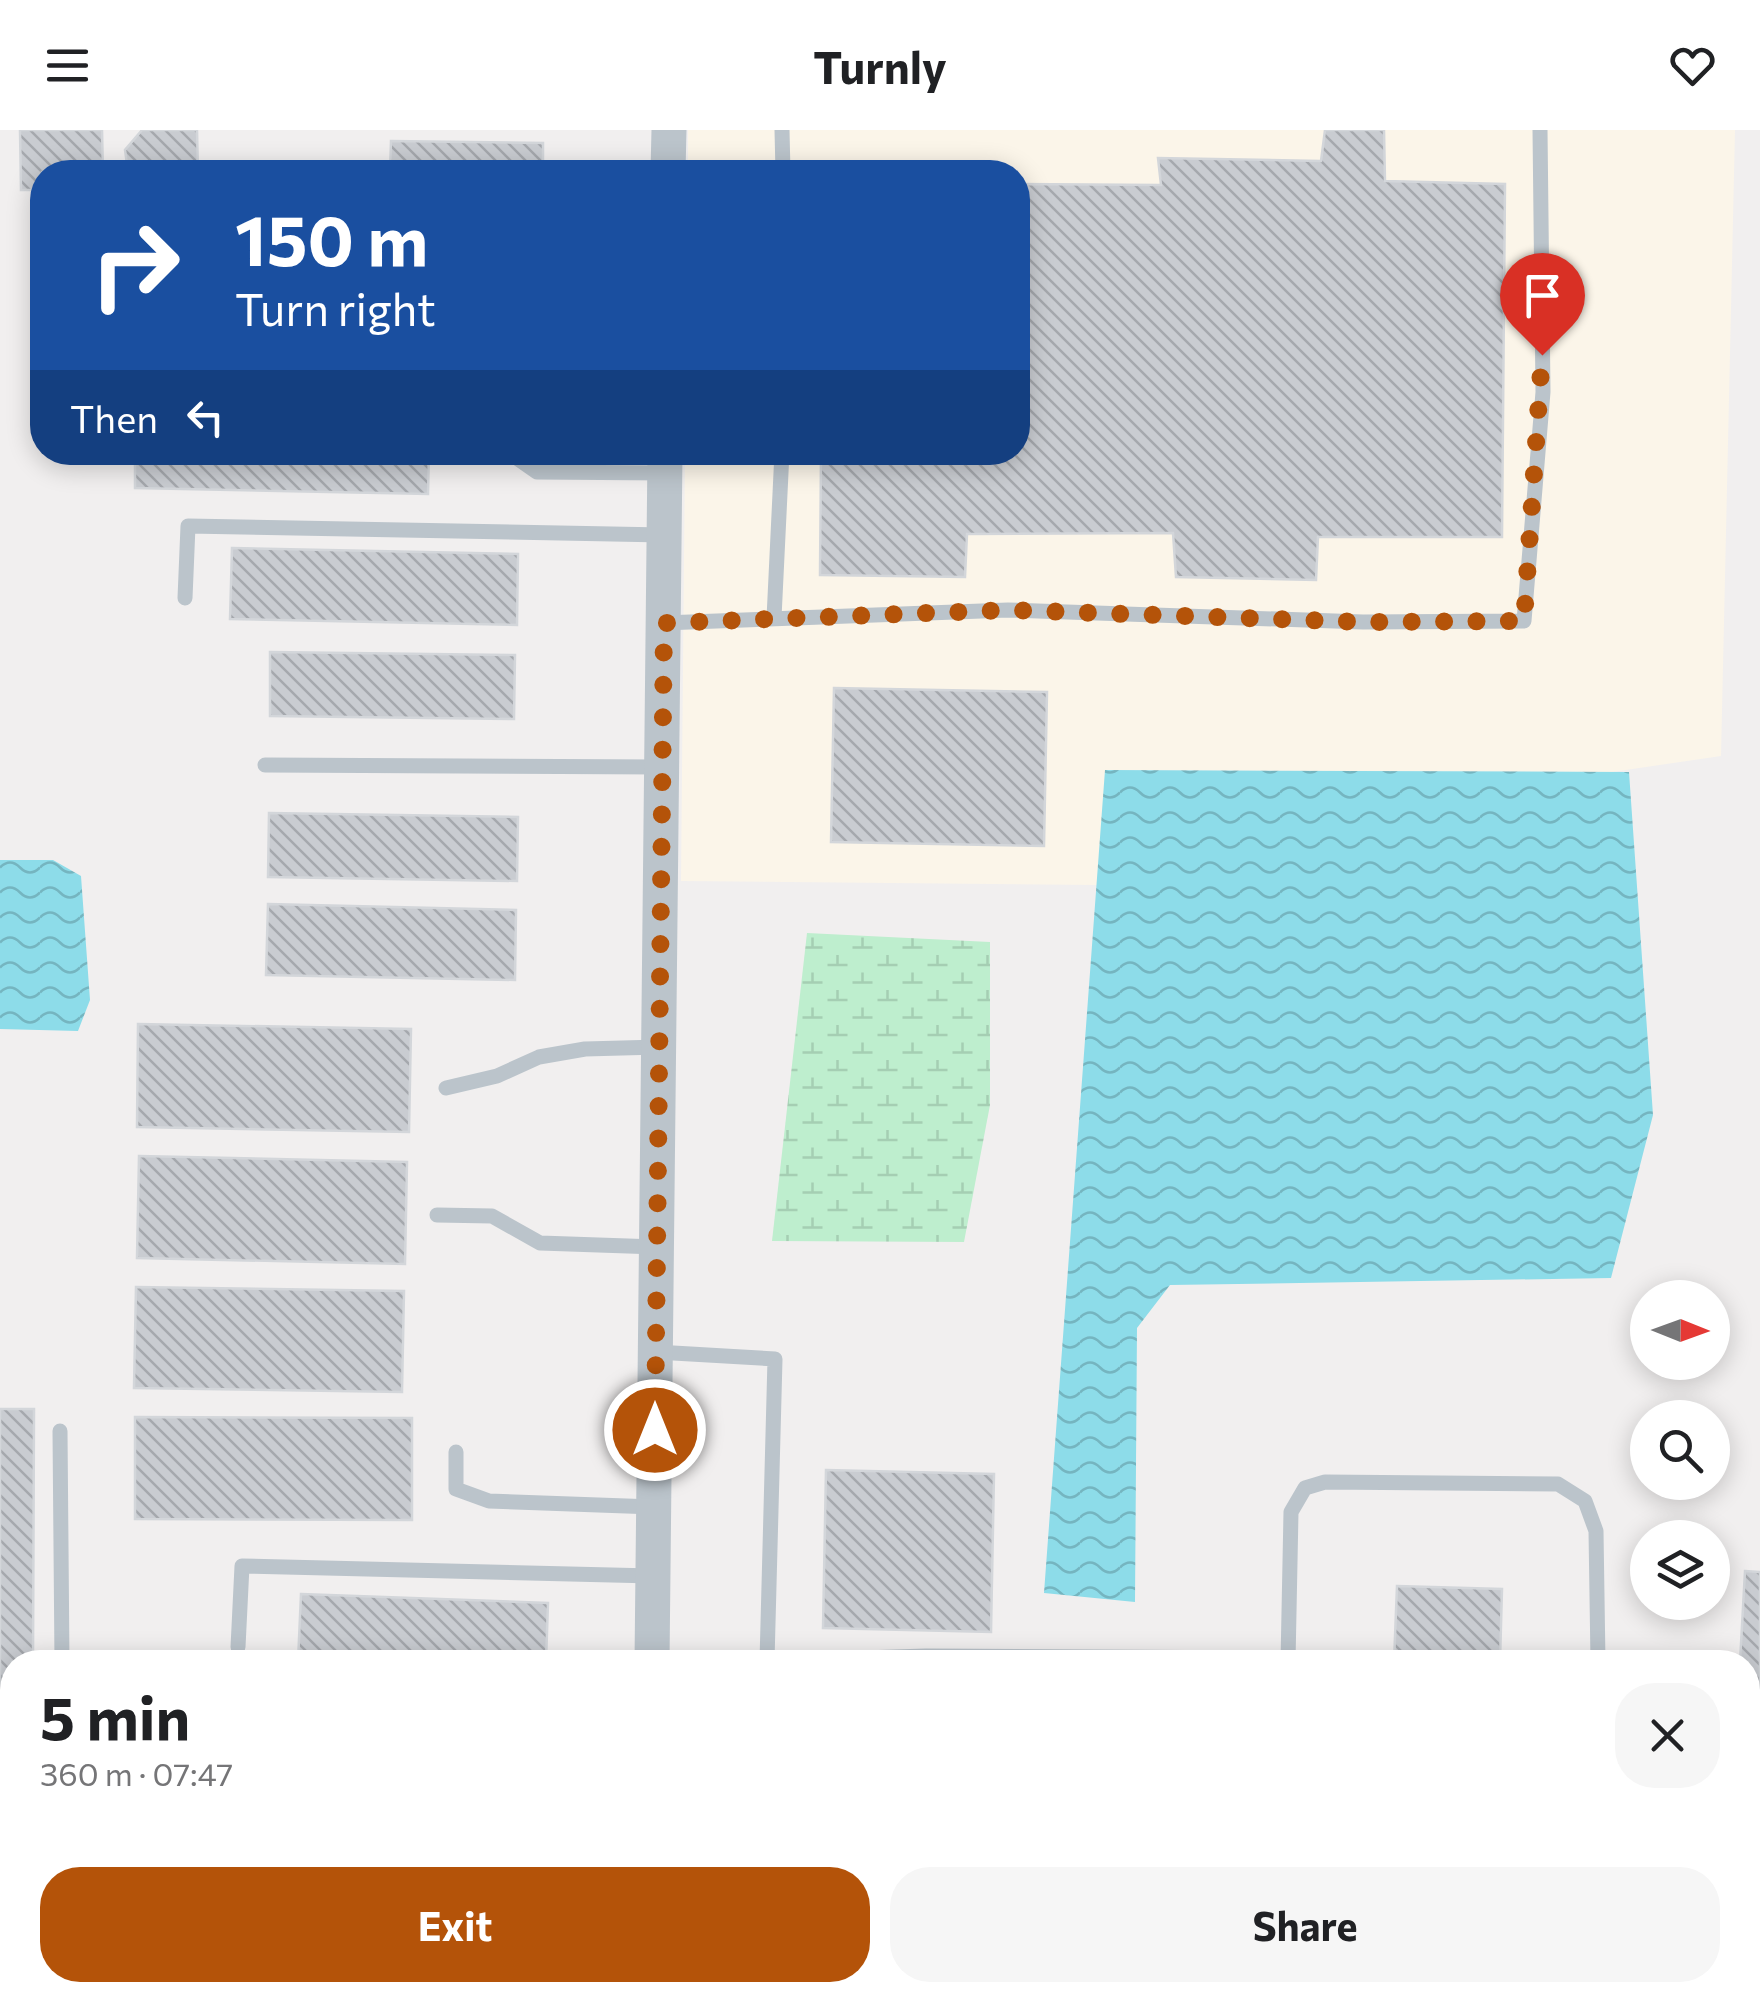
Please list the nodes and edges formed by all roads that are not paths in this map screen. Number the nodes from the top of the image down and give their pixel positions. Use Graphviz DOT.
graph roads {
  1 [pos="669,130"];
  2 [pos="782,130"];
  3 [pos="1540,130"];
  4 [pos="668,160"];
  5 [pos="783,160"];
  6 [pos="527,465"];
  7 [pos="637,465"];
  8 [pos="665,465"];
  9 [pos="781,465"];
  10 [pos="664,535"];
  11 [pos="185,598"];
  12 [pos="774,618"];
  13 [pos="664,623"];
  14 [pos="265,766"];
  15 [pos="662,767"];
  16 [pos="659,1047"];
  17 [pos="446,1088"];
  18 [pos="437,1214"];
  19 [pos="656,1247"];
  20 [pos="656,1352"];
  21 [pos="60,1430"];
  22 [pos="456,1452"];
  23 [pos="654,1507"];
  24 [pos="653,1576"];
  25 [pos="238,1647"];
  26 [pos="62,1650"];
  27 [pos="652,1650"];
  28 [pos="767,1650"];
  29 [pos="1288,1650"];
  30 [pos="1598,1650"];
  1 -- 4 [label="street"];
  2 -- 5 [label="lane"];
  3 -- 12 [label="lane"];
  6 -- 7 [label="lane"];
  8 -- 10 [label="street"];
  9 -- 12 [label="lane"];
  10 -- 11 [label="lane"];
  10 -- 13 [label="street"];
  12 -- 13 [label="lane"];
  13 -- 15 [label="street"];
  14 -- 15 [label="lane"];
  15 -- 16 [label="street"];
  16 -- 17 [label="lane"];
  16 -- 19 [label="street"];
  18 -- 19 [label="lane"];
  19 -- 20 [label="street"];
  20 -- 23 [label="street"];
  20 -- 28 [label="lane"];
  21 -- 26 [label="lane"];
  22 -- 23 [label="lane"];
  23 -- 24 [label="street"];
  24 -- 25 [label="lane"];
  24 -- 27 [label="street"];
  29 -- 30 [label="lane"];
}
